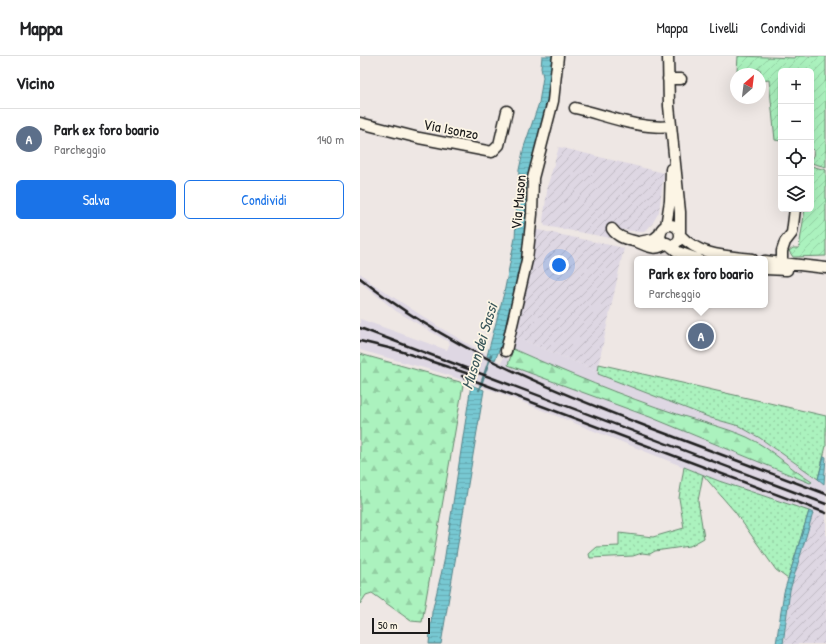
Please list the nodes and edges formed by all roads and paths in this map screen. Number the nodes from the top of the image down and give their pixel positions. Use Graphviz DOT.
graph roads {
  1 [pos="558,56"];
  2 [pos="668,56"];
  3 [pos="668,79"];
  4 [pos="681,79"];
  5 [pos="575,108"];
  6 [pos="507,111"];
  7 [pos="360,123"];
  8 [pos="671,126"];
  9 [pos="674,162"];
  10 [pos="795,212"];
  11 [pos="612,229"];
  12 [pos="663,230"];
  13 [pos="680,234"];
  14 [pos="638,242"];
  15 [pos="667,244"];
  16 [pos="692,247"];
  17 [pos="689,256"];
  18 [pos="707,256"];
  19 [pos="727,256"];
  20 [pos="768,262"];
  21 [pos="782,266"];
  22 [pos="768,268"];
  23 [pos="824,268"];
  24 [pos="506,351"];
  1 -- 24 [label="street, Via Muson"];
  2 -- 3 [label="street"];
  3 -- 4 [label="street"];
  3 -- 8 [label="street"];
  5 -- 8 [label="street"];
  6 -- 7 [label="street, Via Isonzo"];
  8 -- 9 [label="street"];
  9 -- 12 [label="street"];
  9 -- 13 [label="street"];
  10 -- 21 [label="street"];
  11 -- 14 [label="street"];
  12 -- 13 [label="street"];
  12 -- 14 [label="street"];
  12 -- 15 [label="street"];
  13 -- 15 [label="street"];
  13 -- 16 [label="street"];
  14 -- 15 [label="street"];
  15 -- 17 [label="street"];
  16 -- 18 [label="street"];
  16 -- 19 [label="street"];
  20 -- 21 [label="street"];
  21 -- 22 [label="street"];
  21 -- 23 [label="street"];
}
